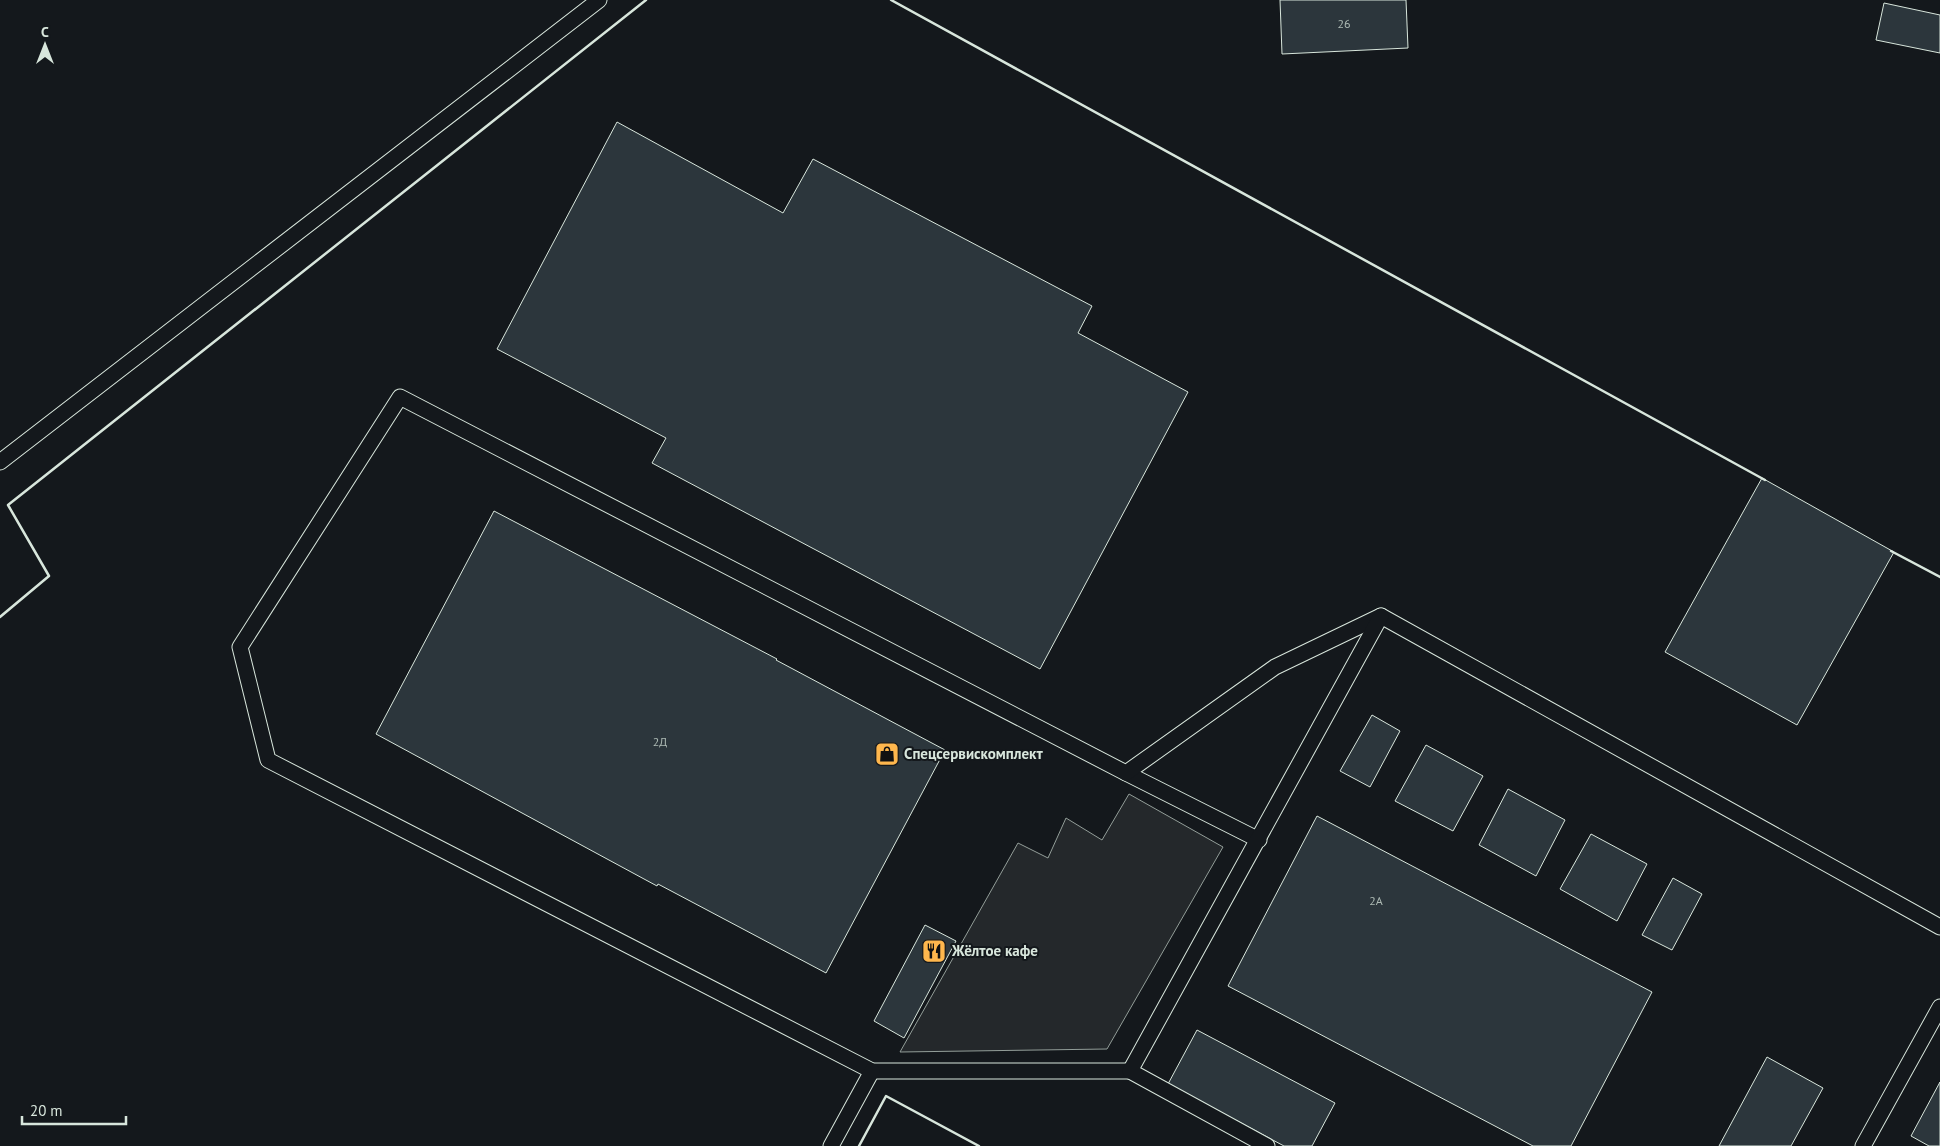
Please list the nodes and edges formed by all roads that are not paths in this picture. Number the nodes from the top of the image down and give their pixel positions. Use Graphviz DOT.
graph roads {
  1 [pos="599,0"];
  2 [pos="0,462"];
  3 [pos="1381,616"];
  4 [pos="1126,773"];
  5 [pos="1259,840"];
  6 [pos="1940,927"];
  7 [pos="1940,1007"];
  8 [pos="872,1071"];
  9 [pos="1130,1071"];
  10 [pos="831,1146"];
  11 [pos="1267,1146"];
  12 [pos="1862,1146"];
  1 -- 2 [label="lane"];
  3 -- 4 [label="lane"];
  3 -- 5 [label="lane"];
  3 -- 6 [label="lane"];
  4 -- 5 [label="lane"];
  4 -- 8 [label="lane"];
  5 -- 9 [label="lane"];
  7 -- 12 [label="lane"];
  8 -- 9 [label="lane"];
  8 -- 10 [label="lane"];
  9 -- 11 [label="lane"];
}
